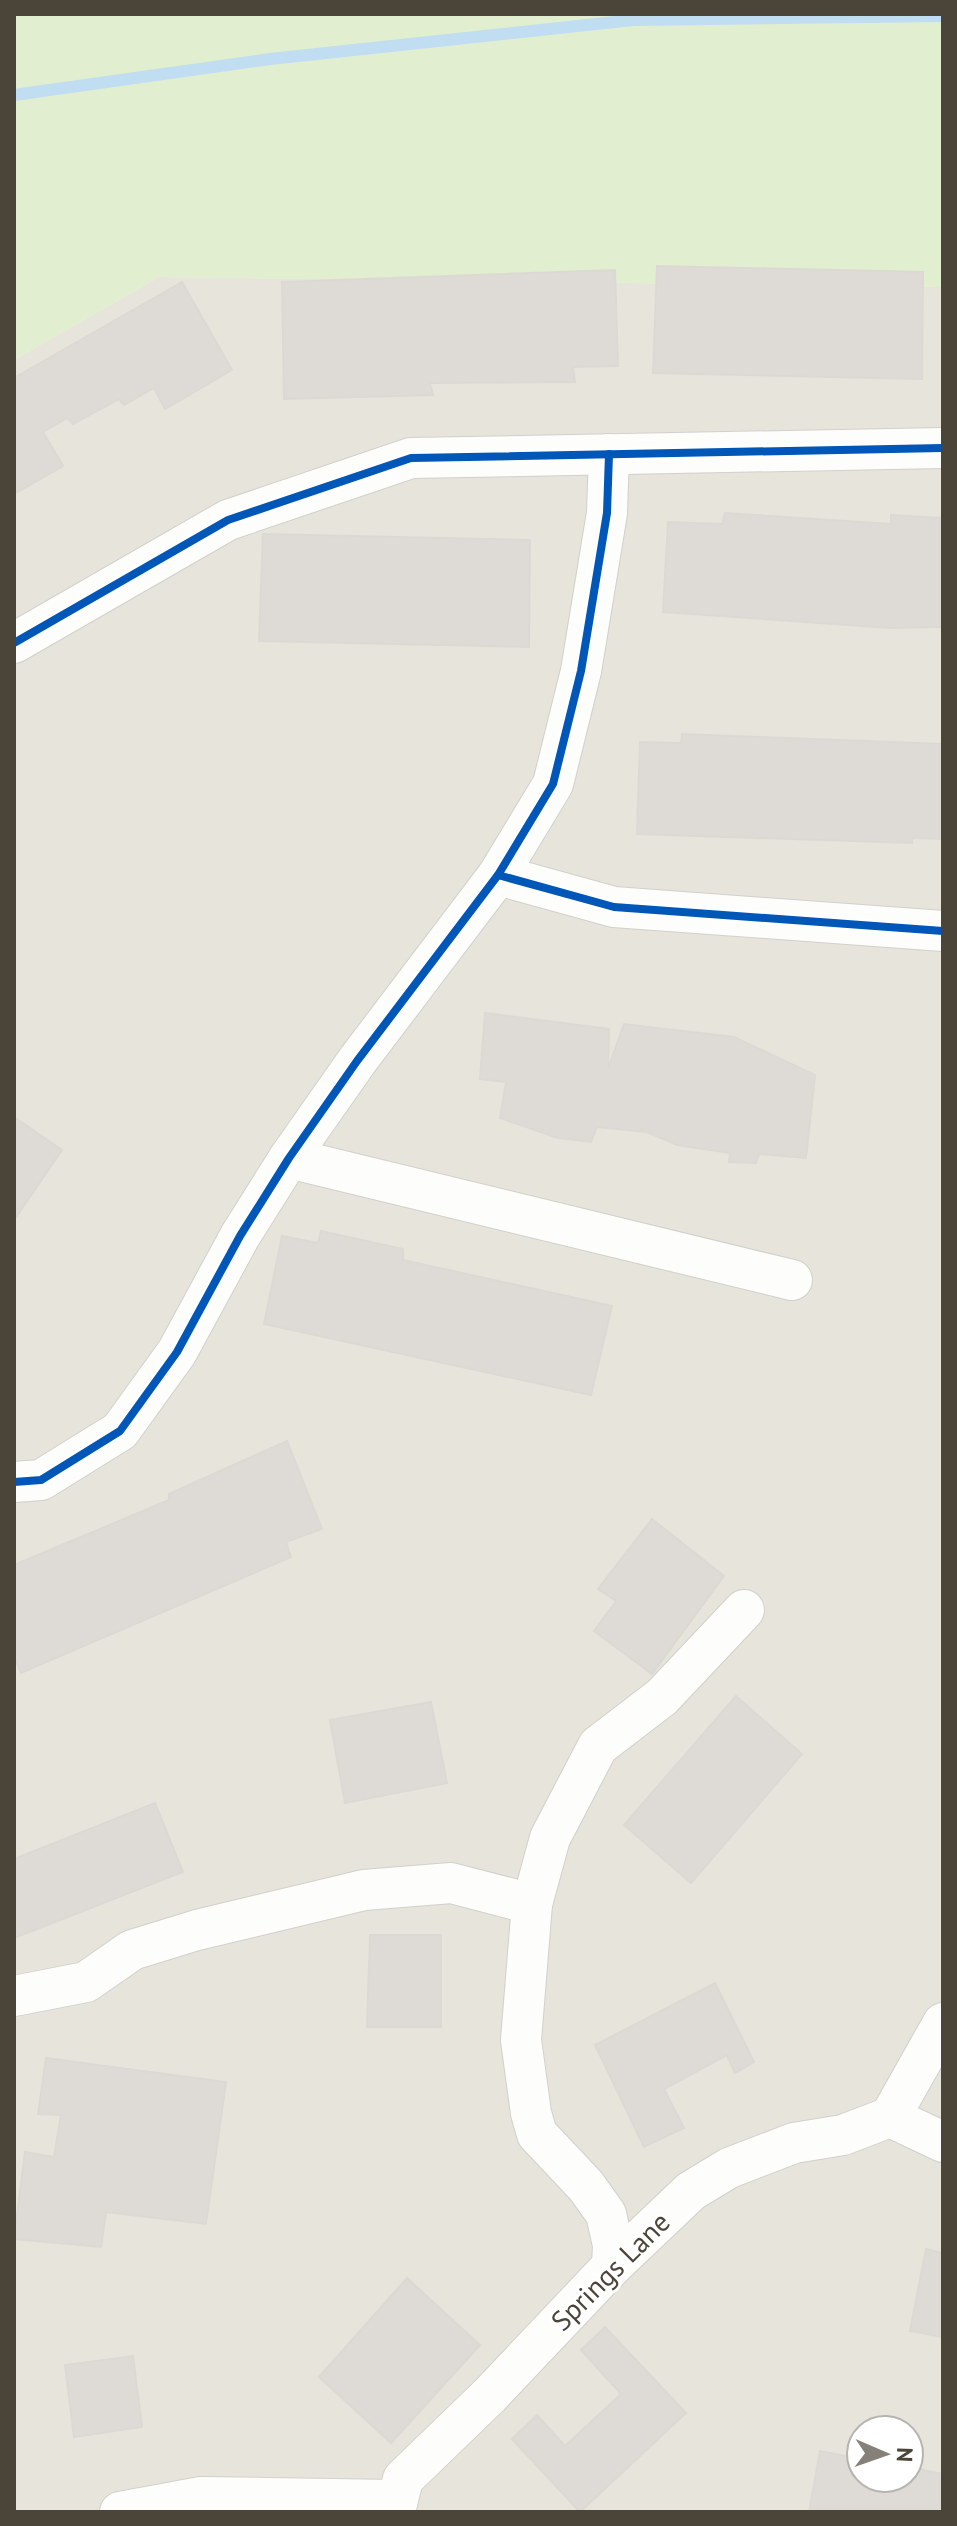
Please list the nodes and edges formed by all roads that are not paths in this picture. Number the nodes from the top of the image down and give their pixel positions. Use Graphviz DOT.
graph roads {
  1 [pos="943,448"];
  2 [pos="609,454"];
  3 [pos="14,643"];
  4 [pos="498,875"];
  5 [pos="943,931"];
  6 [pos="289,1158"];
  7 [pos="792,1280"];
  8 [pos="14,1482"];
  9 [pos="744,1610"];
  10 [pos="532,1904"];
  11 [pos="14,1996"];
  12 [pos="943,2023"];
  13 [pos="890,2117"];
  14 [pos="943,2142"];
  15 [pos="612,2266"];
  16 [pos="395,2506"];
  17 [pos="120,2512"];
  1 -- 2 [label="street"];
  2 -- 3 [label="street"];
  2 -- 4 [label="street"];
  4 -- 5 [label="street"];
  4 -- 6 [label="street"];
  6 -- 7 [label="street"];
  6 -- 8 [label="street"];
  9 -- 10 [label="street"];
  10 -- 11 [label="street"];
  10 -- 15 [label="street"];
  12 -- 13 [label="street"];
  13 -- 14 [label="street"];
  13 -- 15 [label="street, Springs Lane"];
  15 -- 16 [label="street, Springs Lane"];
  16 -- 17 [label="street"];
}
